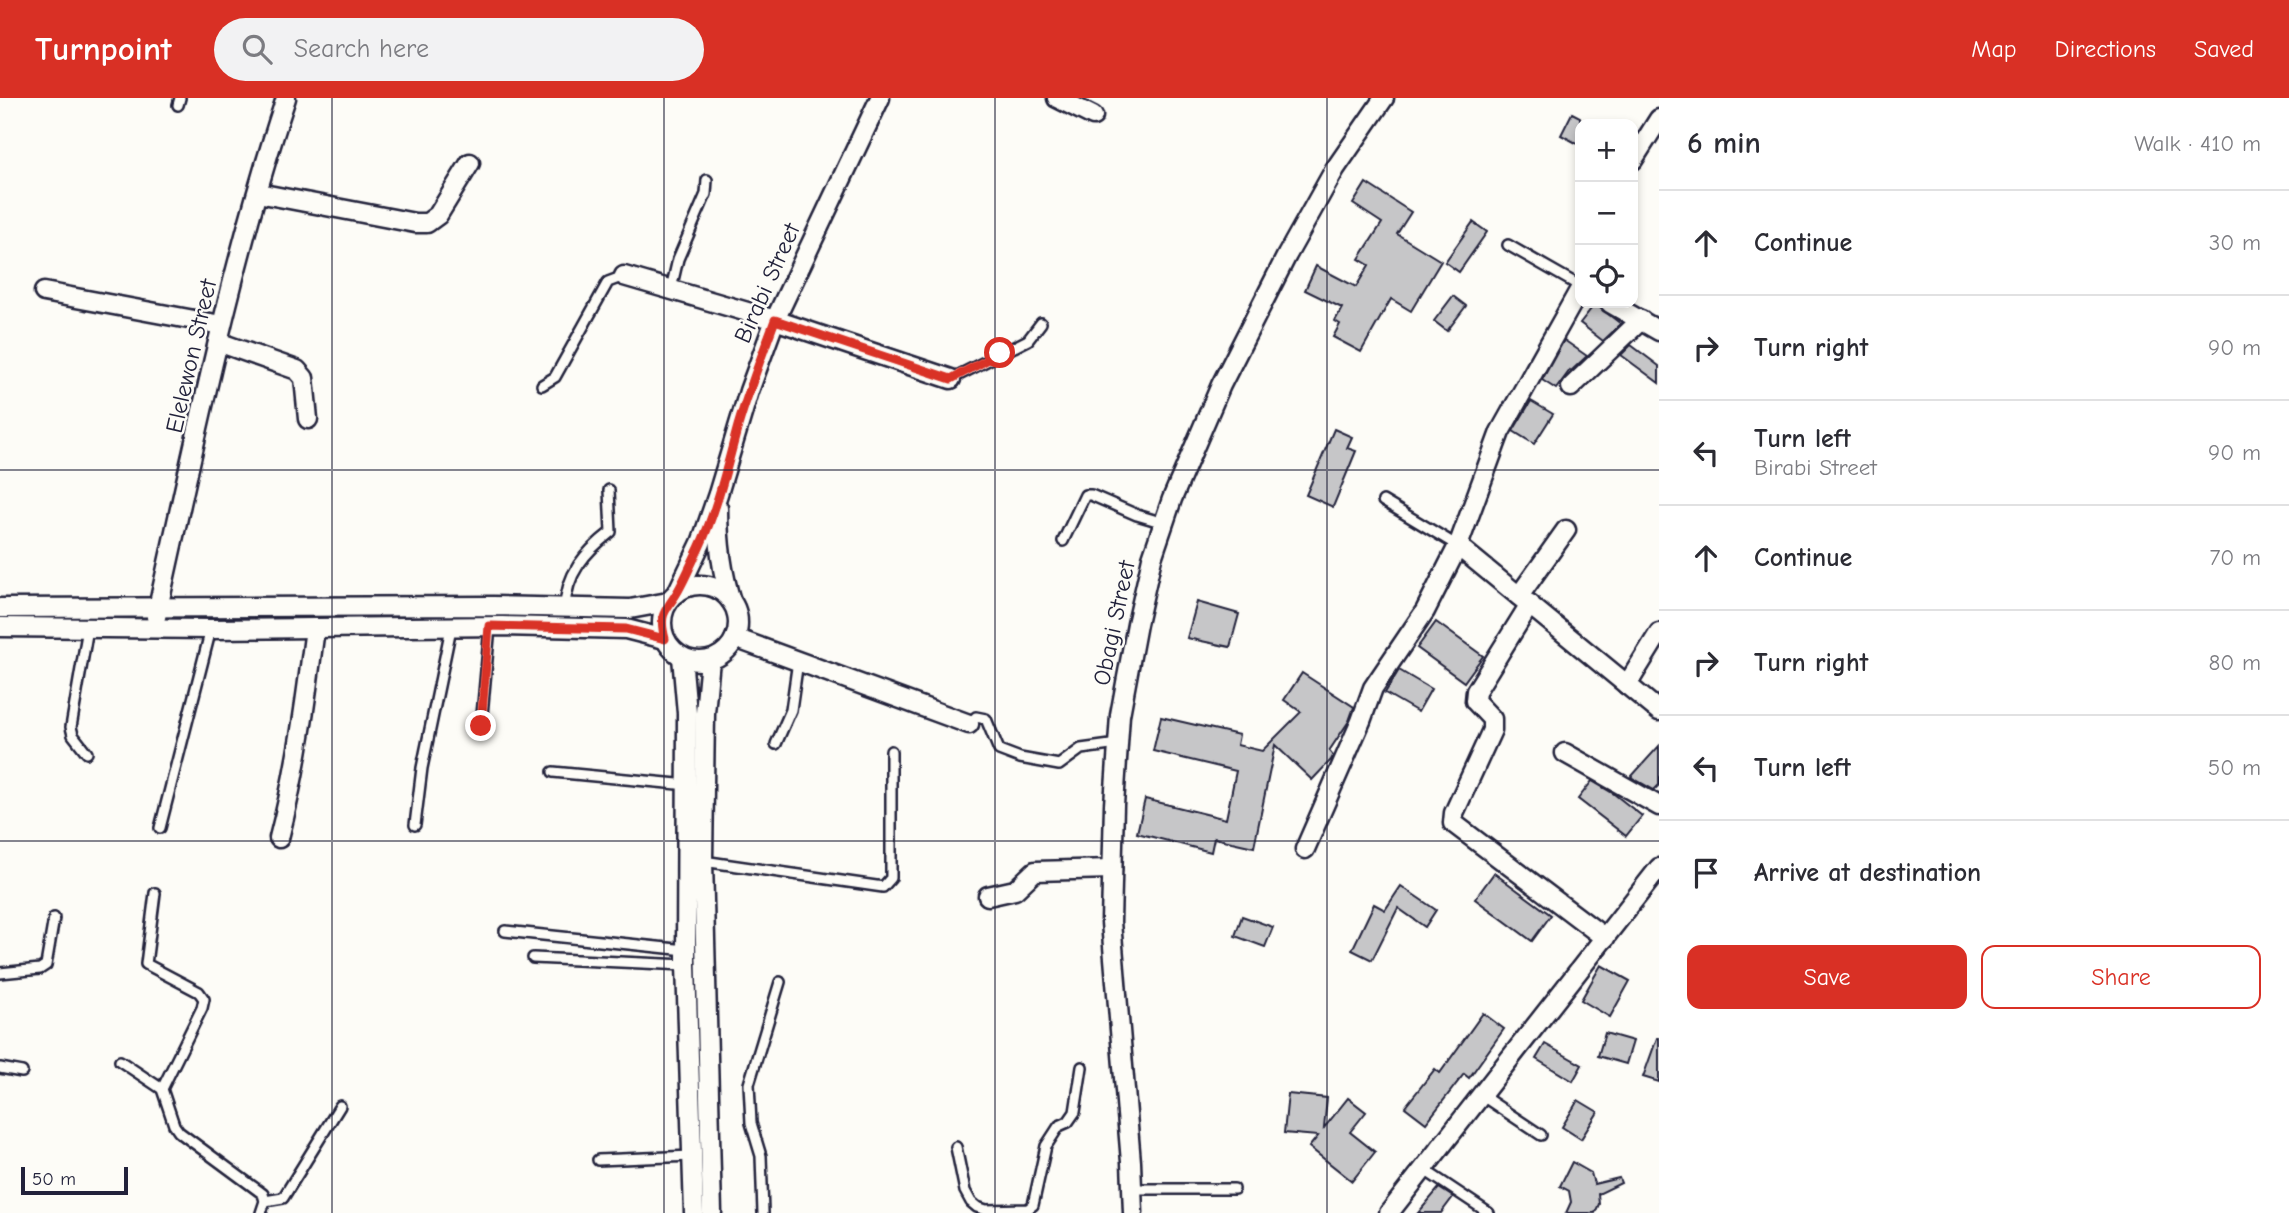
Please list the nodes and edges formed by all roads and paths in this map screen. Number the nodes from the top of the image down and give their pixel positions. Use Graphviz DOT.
graph roads {
  1 [pos="286,98"];
  2 [pos="880,98"];
  3 [pos="1057,98"];
  4 [pos="1384,98"];
  5 [pos="1093,116"];
  6 [pos="1659,120"];
  7 [pos="1638,152"];
  8 [pos="470,163"];
  9 [pos="707,180"];
  10 [pos="258,193"];
  11 [pos="1508,245"];
  12 [pos="624,276"];
  13 [pos="1575,284"];
  14 [pos="671,289"];
  15 [pos="44,292"];
  16 [pos="1575,296"];
  17 [pos="1619,308"];
  18 [pos="775,320"];
  19 [pos="1641,320"];
  20 [pos="1041,323"];
  21 [pos="1659,331"];
  22 [pos="220,334"];
  23 [pos="951,379"];
  24 [pos="542,385"];
  25 [pos="1571,387"];
  26 [pos="307,419"];
  27 [pos="609,490"];
  28 [pos="718,495"];
  29 [pos="1383,501"];
  30 [pos="1164,523"];
  31 [pos="1566,530"];
  32 [pos="1063,541"];
  33 [pos="1458,546"];
  34 [pos="673,598"];
  35 [pos="1524,600"];
  36 [pos="732,603"];
  37 [pos="158,607"];
  38 [pos="0,608"];
  39 [pos="565,608"];
  40 [pos="489,626"];
  41 [pos="0,627"];
  42 [pos="88,628"];
  43 [pos="154,628"];
  44 [pos="315,628"];
  45 [pos="451,628"];
  46 [pos="211,629"];
  47 [pos="1659,633"];
  48 [pos="735,638"];
  49 [pos="665,639"];
  50 [pos="682,657"];
  51 [pos="710,660"];
  52 [pos="798,661"];
  53 [pos="1627,685"];
  54 [pos="1659,711"];
  55 [pos="970,724"];
  56 [pos="481,726"];
  57 [pos="776,744"];
  58 [pos="1118,744"];
  59 [pos="891,751"];
  60 [pos="87,753"];
  61 [pos="1565,753"];
  62 [pos="553,772"];
  63 [pos="688,785"];
  64 [pos="1659,806"];
  65 [pos="415,825"];
  66 [pos="160,828"];
  67 [pos="279,838"];
  68 [pos="1305,849"];
  69 [pos="704,861"];
  70 [pos="1659,868"];
  71 [pos="1112,869"];
  72 [pos="155,893"];
  73 [pos="988,896"];
  74 [pos="54,918"];
  75 [pos="505,931"];
  76 [pos="1605,938"];
  77 [pos="533,958"];
  78 [pos="686,958"];
  79 [pos="0,973"];
  80 [pos="780,982"];
  81 [pos="120,1061"];
  82 [pos="1082,1067"];
  83 [pos="0,1068"];
  84 [pos="22,1072"];
  85 [pos="162,1089"];
  86 [pos="1481,1095"];
  87 [pos="340,1105"];
  88 [pos="1541,1135"];
  89 [pos="956,1147"];
  90 [pos="692,1156"];
  91 [pos="598,1160"];
  92 [pos="1423,1169"];
  93 [pos="1132,1189"];
  94 [pos="1234,1189"];
  95 [pos="265,1201"];
  96 [pos="977,1210"];
  97 [pos="261,1213"];
  98 [pos="694,1213"];
  99 [pos="712,1213"];
  100 [pos="763,1213"];
  101 [pos="1133,1213"];
  102 [pos="1389,1213"];
  103 [pos="1489,1213"];
  1 -- 10 [label="street, Elelewon Street"];
  2 -- 18 [label="street, Birabi Street"];
  3 -- 5 [label="street"];
  4 -- 30 [label="street, Obagi Street"];
  6 -- 7 [label="street"];
  8 -- 10 [label="street"];
  9 -- 14 [label="lane"];
  10 -- 22 [label="street, Elelewon Street"];
  11 -- 13 [label="lane"];
  12 -- 14 [label="street"];
  12 -- 24 [label="lane"];
  14 -- 18 [label="street"];
  15 -- 22 [label="street"];
  16 -- 33 [label="street"];
  17 -- 19 [label="street"];
  18 -- 23 [label="street"];
  18 -- 28 [label="street, Birabi Street"];
  19 -- 21 [label="street"];
  19 -- 25 [label="street"];
  20 -- 23 [label="lane"];
  22 -- 26 [label="street"];
  22 -- 37 [label="street, Elelewon Street"];
  27 -- 39 [label="lane"];
  28 -- 34 [label="street"];
  28 -- 36 [label="street"];
  29 -- 33 [label="lane"];
  30 -- 32 [label="lane"];
  30 -- 58 [label="street, Obagi Street"];
  31 -- 35 [label="street"];
  33 -- 35 [label="street"];
  33 -- 68 [label="street"];
  34 -- 36 [label="street"];
  34 -- 39 [label="street"];
  34 -- 49 [label="street"];
  35 -- 53 [label="street"];
  35 -- 76 [label="street"];
  36 -- 48 [label="street"];
  37 -- 38 [label="street"];
  37 -- 39 [label="street"];
  37 -- 43 [label="street, Elelewon Street"];
  40 -- 45 [label="street"];
  40 -- 49 [label="street"];
  40 -- 56 [label="lane"];
  41 -- 42 [label="street"];
  42 -- 43 [label="street"];
  42 -- 60 [label="lane"];
  43 -- 46 [label="street"];
  44 -- 45 [label="street"];
  44 -- 46 [label="street"];
  44 -- 67 [label="street"];
  45 -- 65 [label="lane"];
  46 -- 66 [label="lane"];
  47 -- 53 [label="street"];
  48 -- 51 [label="street"];
  48 -- 52 [label="street"];
  49 -- 50 [label="street"];
  50 -- 51 [label="street"];
  50 -- 63 [label="street"];
  51 -- 69 [label="street"];
  52 -- 55 [label="street"];
  52 -- 57 [label="lane"];
  53 -- 54 [label="street"];
  55 -- 58 [label="lane"];
  58 -- 71 [label="street, Obagi Street"];
  59 -- 69 [label="lane"];
  61 -- 64 [label="street"];
  62 -- 63 [label="lane"];
  63 -- 78 [label="street"];
  69 -- 99 [label="street"];
  70 -- 76 [label="street"];
  71 -- 73 [label="street"];
  71 -- 93 [label="street, Obagi Street"];
  72 -- 85 [label="lane"];
  74 -- 79 [label="lane"];
  75 -- 78 [label="lane"];
  76 -- 86 [label="street"];
  77 -- 78 [label="lane"];
  78 -- 90 [label="street"];
  80 -- 100 [label="lane"];
  81 -- 85 [label="lane"];
  82 -- 96 [label="lane"];
  83 -- 84 [label="lane"];
  85 -- 95 [label="lane"];
  86 -- 88 [label="lane"];
  86 -- 92 [label="street"];
  87 -- 95 [label="lane"];
  89 -- 96 [label="lane"];
  90 -- 91 [label="lane"];
  90 -- 98 [label="street"];
  92 -- 102 [label="street"];
  92 -- 103 [label="lane"];
  93 -- 94 [label="lane"];
  93 -- 101 [label="street, Obagi Street"];
  95 -- 97 [label="lane"];
}
